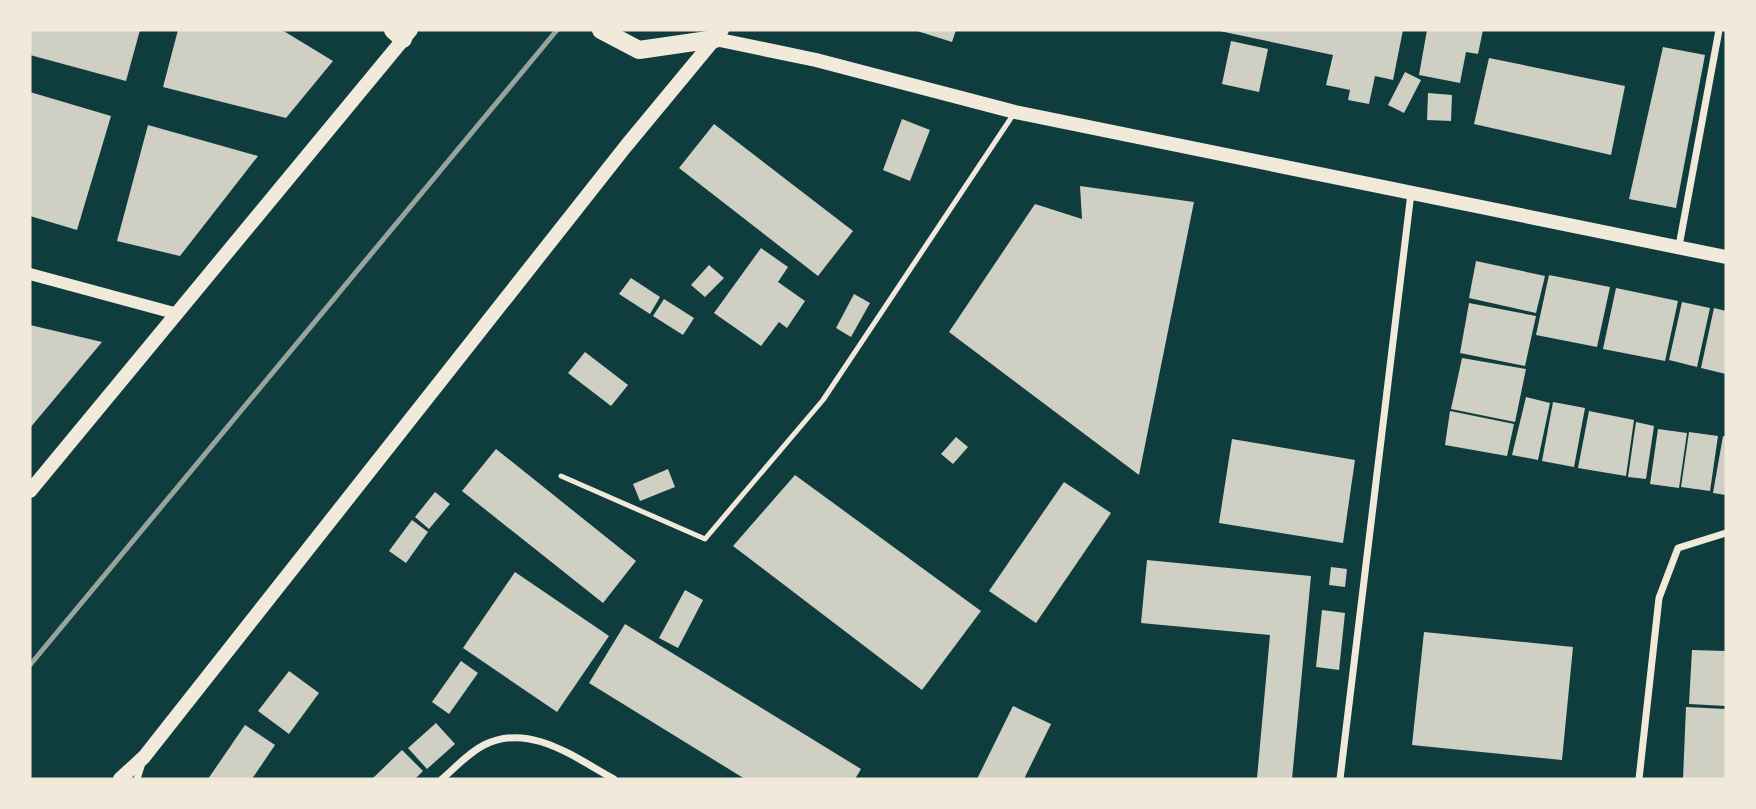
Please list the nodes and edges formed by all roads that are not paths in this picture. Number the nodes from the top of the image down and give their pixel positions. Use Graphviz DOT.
graph roads {
  1 [pos="601,30"];
  2 [pos="1719,30"];
  3 [pos="402,33"];
  4 [pos="714,33"];
  5 [pos="1015,112"];
  6 [pos="1411,192"];
  7 [pos="1679,246"];
  8 [pos="1726,257"];
  9 [pos="30,274"];
  10 [pos="174,313"];
  11 [pos="561,476"];
  12 [pos="30,491"];
  13 [pos="1726,533"];
  14 [pos="144,757"];
  15 [pos="121,779"];
  16 [pos="137,779"];
  17 [pos="442,779"];
  18 [pos="614,779"];
  19 [pos="1340,779"];
  20 [pos="1639,779"];
  1 -- 4 [label="main road"];
  2 -- 7 [label="street"];
  3 -- 10 [label="main road"];
  4 -- 5 [label="main road"];
  4 -- 14 [label="main road"];
  5 -- 6 [label="main road"];
  5 -- 11 [label="lane"];
  6 -- 7 [label="main road"];
  6 -- 19 [label="street"];
  7 -- 8 [label="main road"];
  9 -- 10 [label="street"];
  10 -- 12 [label="main road"];
  13 -- 20 [label="street"];
  14 -- 15 [label="main road"];
  14 -- 16 [label="street"];
  17 -- 18 [label="street"];
}
